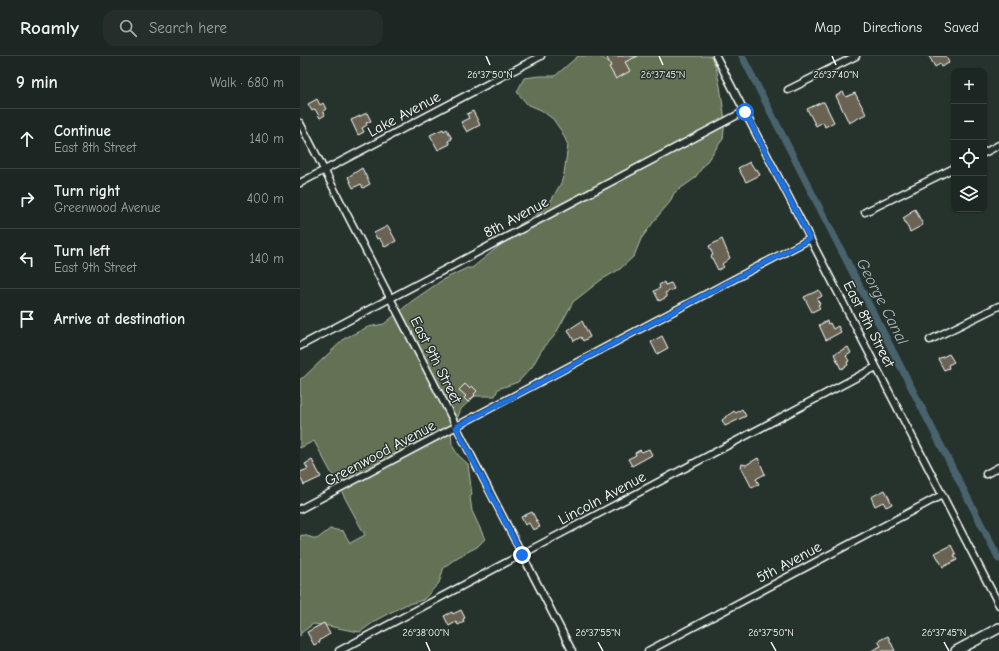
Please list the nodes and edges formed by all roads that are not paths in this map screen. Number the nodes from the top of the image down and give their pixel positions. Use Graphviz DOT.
graph roads {
  1 [pos="541,56"];
  2 [pos="716,56"];
  3 [pos="856,56"];
  4 [pos="788,90"];
  5 [pos="745,112"];
  6 [pos="300,123"];
  7 [pos="999,146"];
  8 [pos="987,152"];
  9 [pos="951,169"];
  10 [pos="324,170"];
  11 [pos="300,183"];
  12 [pos="865,212"];
  13 [pos="810,239"];
  14 [pos="390,299"];
  15 [pos="999,306"];
  16 [pos="930,340"];
  17 [pos="300,346"];
  18 [pos="876,367"];
  19 [pos="456,427"];
  20 [pos="999,467"];
  21 [pos="986,474"];
  22 [pos="942,495"];
  23 [pos="300,509"];
  24 [pos="522,555"];
  25 [pos="999,605"];
  26 [pos="999,628"];
  27 [pos="339,651"];
  28 [pos="572,651"];
  29 [pos="648,651"];
  30 [pos="956,651"];
  1 -- 10 [label="street, Lake Avenue"];
  2 -- 5 [label="street, East 8th Street"];
  3 -- 4 [label="street"];
  5 -- 13 [label="street, East 8th Street"];
  5 -- 14 [label="street, 8th Avenue"];
  6 -- 10 [label="street, East 9th Street"];
  7 -- 8 [label="street"];
  9 -- 12 [label="street"];
  10 -- 11 [label="street, Lake Avenue"];
  10 -- 14 [label="street, East 9th Street"];
  13 -- 18 [label="street, East 8th Street"];
  13 -- 19 [label="street, Greenwood Avenue"];
  14 -- 17 [label="street, 8th Avenue"];
  14 -- 19 [label="street, East 9th Street"];
  15 -- 16 [label="street"];
  18 -- 22 [label="street, East 8th Street"];
  18 -- 24 [label="street, Lincoln Avenue"];
  19 -- 23 [label="street, Greenwood Avenue"];
  19 -- 24 [label="street, East 9th Street"];
  20 -- 21 [label="street"];
  22 -- 25 [label="street, East 8th Street"];
  22 -- 29 [label="street, 5th Avenue"];
  24 -- 27 [label="street, Lincoln Avenue"];
  24 -- 28 [label="street, East 9th Street"];
  26 -- 30 [label="street"];
}
